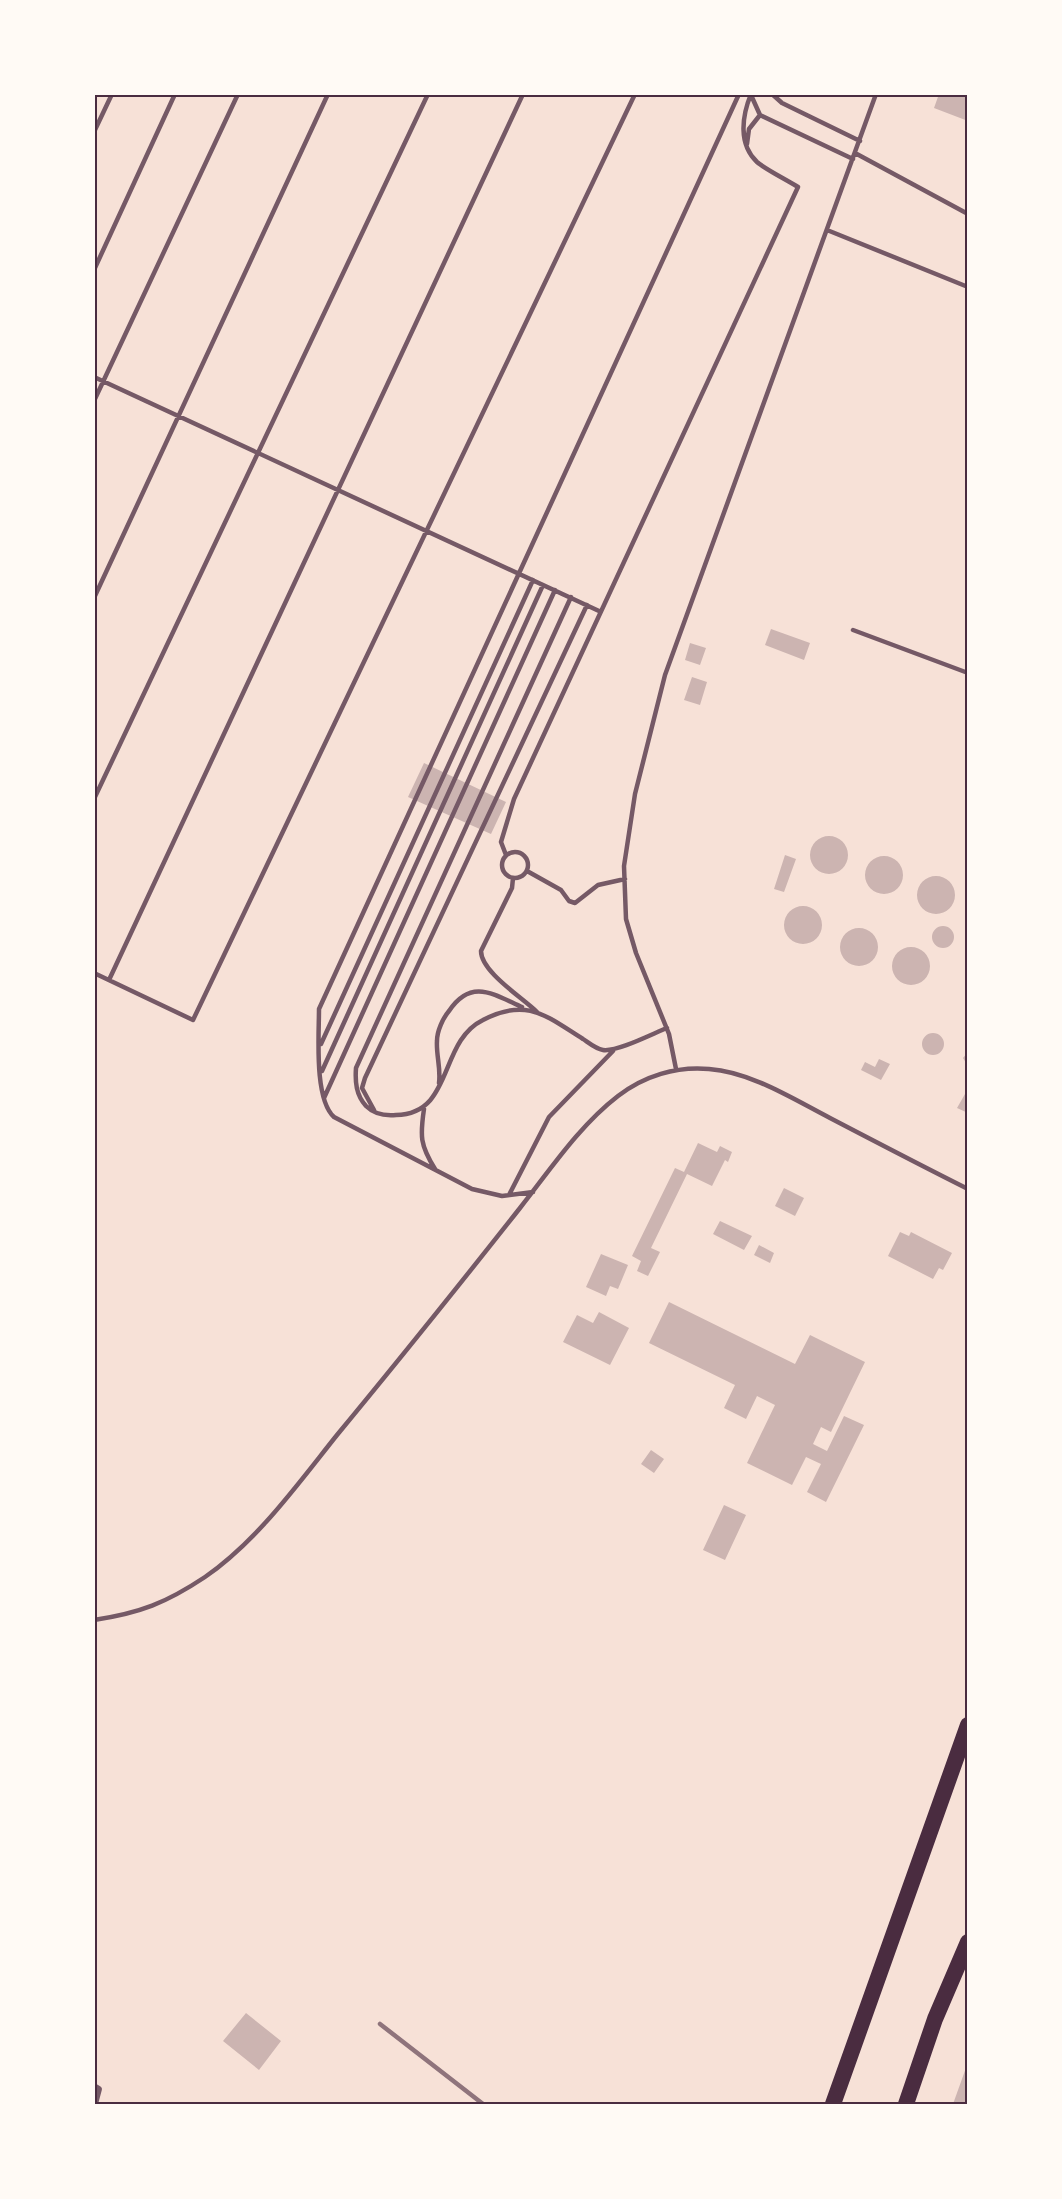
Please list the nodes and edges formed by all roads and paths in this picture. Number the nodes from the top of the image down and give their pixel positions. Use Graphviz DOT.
graph roads {
  1 [pos="112,94"];
  2 [pos="176,94"];
  3 [pos="238,94"];
  4 [pos="328,94"];
  5 [pos="428,94"];
  6 [pos="523,94"];
  7 [pos="635,94"];
  8 [pos="739,94"];
  9 [pos="772,94"];
  10 [pos="876,94"];
  11 [pos="760,115"];
  12 [pos="94,132"];
  13 [pos="860,141"];
  14 [pos="747,145"];
  15 [pos="855,153"];
  16 [pos="853,159"];
  17 [pos="968,214"];
  18 [pos="827,230"];
  19 [pos="94,270"];
  20 [pos="968,287"];
  21 [pos="94,377"];
  22 [pos="104,381"];
  23 [pos="94,401"];
  24 [pos="179,416"];
  25 [pos="258,453"];
  26 [pos="338,490"];
  27 [pos="427,531"];
  28 [pos="521,575"];
  29 [pos="532,580"];
  30 [pos="543,585"];
  31 [pos="555,590"];
  32 [pos="571,597"];
  33 [pos="94,598"];
  34 [pos="587,605"];
  35 [pos="599,611"];
  36 [pos="853,630"];
  37 [pos="968,673"];
  38 [pos="94,799"];
  39 [pos="506,855"];
  40 [pos="527,871"];
  41 [pos="513,879"];
  42 [pos="625,879"];
  43 [pos="94,973"];
  44 [pos="109,980"];
  45 [pos="539,1014"];
  46 [pos="667,1028"];
  47 [pos="320,1046"];
  48 [pos="613,1050"];
  49 [pos="676,1069"];
  50 [pos="321,1073"];
  51 [pos="439,1089"];
  52 [pos="324,1100"];
  53 [pos="424,1109"];
  54 [pos="375,1113"];
  55 [pos="436,1170"];
  56 [pos="968,1189"];
  57 [pos="533,1192"];
  58 [pos="509,1195"];
  59 [pos="94,1620"];
  60 [pos="968,1725"];
  61 [pos="968,1942"];
  62 [pos="94,2086"];
  63 [pos="95,2104"];
  64 [pos="833,2104"];
  65 [pos="906,2104"];
  1 -- 12 [label="lane"];
  2 -- 19 [label="lane"];
  3 -- 22 [label="lane"];
  4 -- 24 [label="lane"];
  5 -- 25 [label="lane"];
  6 -- 26 [label="lane"];
  7 -- 27 [label="lane"];
  8 -- 28 [label="lane"];
  9 -- 13 [label="lane"];
  10 -- 13 [label="lane"];
  11 -- 14 [label="lane"];
  11 -- 14 [label="lane"];
  11 -- 16 [label="lane"];
  13 -- 15 [label="lane"];
  14 -- 35 [label="lane"];
  15 -- 16 [label="lane"];
  15 -- 17 [label="lane"];
  16 -- 18 [label="lane"];
  18 -- 20 [label="lane"];
  18 -- 42 [label="lane"];
  21 -- 22 [label="lane"];
  22 -- 23 [label="lane"];
  22 -- 24 [label="lane"];
  24 -- 25 [label="lane"];
  24 -- 33 [label="lane"];
  25 -- 26 [label="lane"];
  25 -- 38 [label="lane"];
  26 -- 27 [label="lane"];
  26 -- 44 [label="lane"];
  27 -- 28 [label="lane"];
  27 -- 44 [label="lane"];
  28 -- 29 [label="lane"];
  28 -- 47 [label="lane"];
  29 -- 30 [label="lane"];
  29 -- 47 [label="lane"];
  30 -- 31 [label="lane"];
  30 -- 50 [label="lane"];
  31 -- 32 [label="lane"];
  31 -- 52 [label="lane"];
  32 -- 34 [label="lane"];
  32 -- 54 [label="lane"];
  34 -- 35 [label="lane"];
  34 -- 54 [label="lane"];
  35 -- 39 [label="lane"];
  36 -- 37 [label="lane"];
  39 -- 40 [label="lane"];
  39 -- 41 [label="lane"];
  40 -- 41 [label="lane"];
  40 -- 42 [label="lane"];
  41 -- 45 [label="lane"];
  42 -- 46 [label="lane"];
  43 -- 44 [label="lane"];
  45 -- 48 [label="lane"];
  45 -- 51 [label="lane"];
  45 -- 51 [label="lane"];
  46 -- 48 [label="lane"];
  46 -- 49 [label="lane"];
  47 -- 50 [label="lane"];
  48 -- 58 [label="lane"];
  49 -- 56 [label="lane"];
  49 -- 57 [label="lane"];
  50 -- 52 [label="lane"];
  51 -- 53 [label="lane"];
  52 -- 55 [label="lane"];
  53 -- 54 [label="lane"];
  53 -- 55 [label="lane"];
  55 -- 58 [label="lane"];
  57 -- 58 [label="lane"];
  57 -- 59 [label="lane"];
  60 -- 64 [label="highway"];
  61 -- 65 [label="highway"];
  62 -- 63 [label="street"];
}
